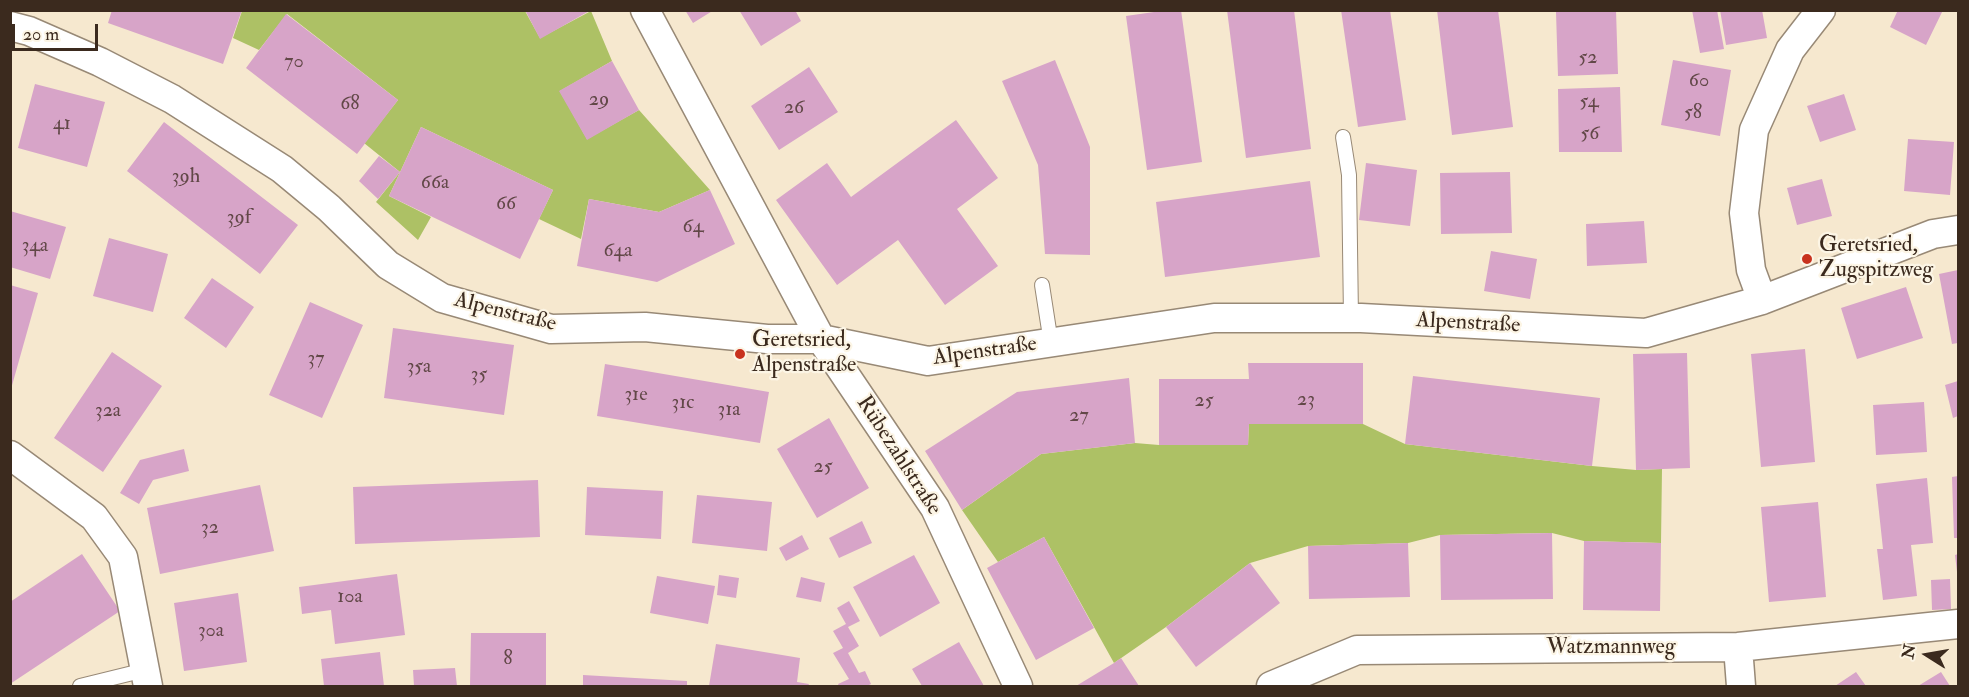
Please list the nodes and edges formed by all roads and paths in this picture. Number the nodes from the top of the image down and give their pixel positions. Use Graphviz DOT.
graph roads {
  1 [pos="645,10"];
  2 [pos="1821,10"];
  3 [pos="10,26"];
  4 [pos="1343,137"];
  5 [pos="1959,230"];
  6 [pos="1042,285"];
  7 [pos="1762,300"];
  8 [pos="1351,318"];
  9 [pos="821,339"];
  10 [pos="1051,343"];
  11 [pos="10,455"];
  12 [pos="1959,624"];
  13 [pos="1738,647"];
  14 [pos="146,678"];
  15 [pos="80,687"];
  16 [pos="1018,687"];
  17 [pos="1270,687"];
  18 [pos="1741,687"];
  1 -- 9 [label="street, Rübezahlstraße"];
  2 -- 7 [label="street"];
  3 -- 9 [label="street, Alpenstraße"];
  4 -- 8 [label="lane"];
  5 -- 7 [label="street, Alpenstraße"];
  6 -- 10 [label="lane"];
  7 -- 8 [label="street, Alpenstraße"];
  8 -- 10 [label="street, Alpenstraße"];
  9 -- 10 [label="street, Alpenstraße"];
  9 -- 16 [label="street, Rübezahlstraße"];
  11 -- 14 [label="street"];
  12 -- 13 [label="street, Watzmannweg"];
  13 -- 17 [label="street, Watzmannweg"];
  13 -- 18 [label="street"];
  14 -- 15 [label="lane"];
}
